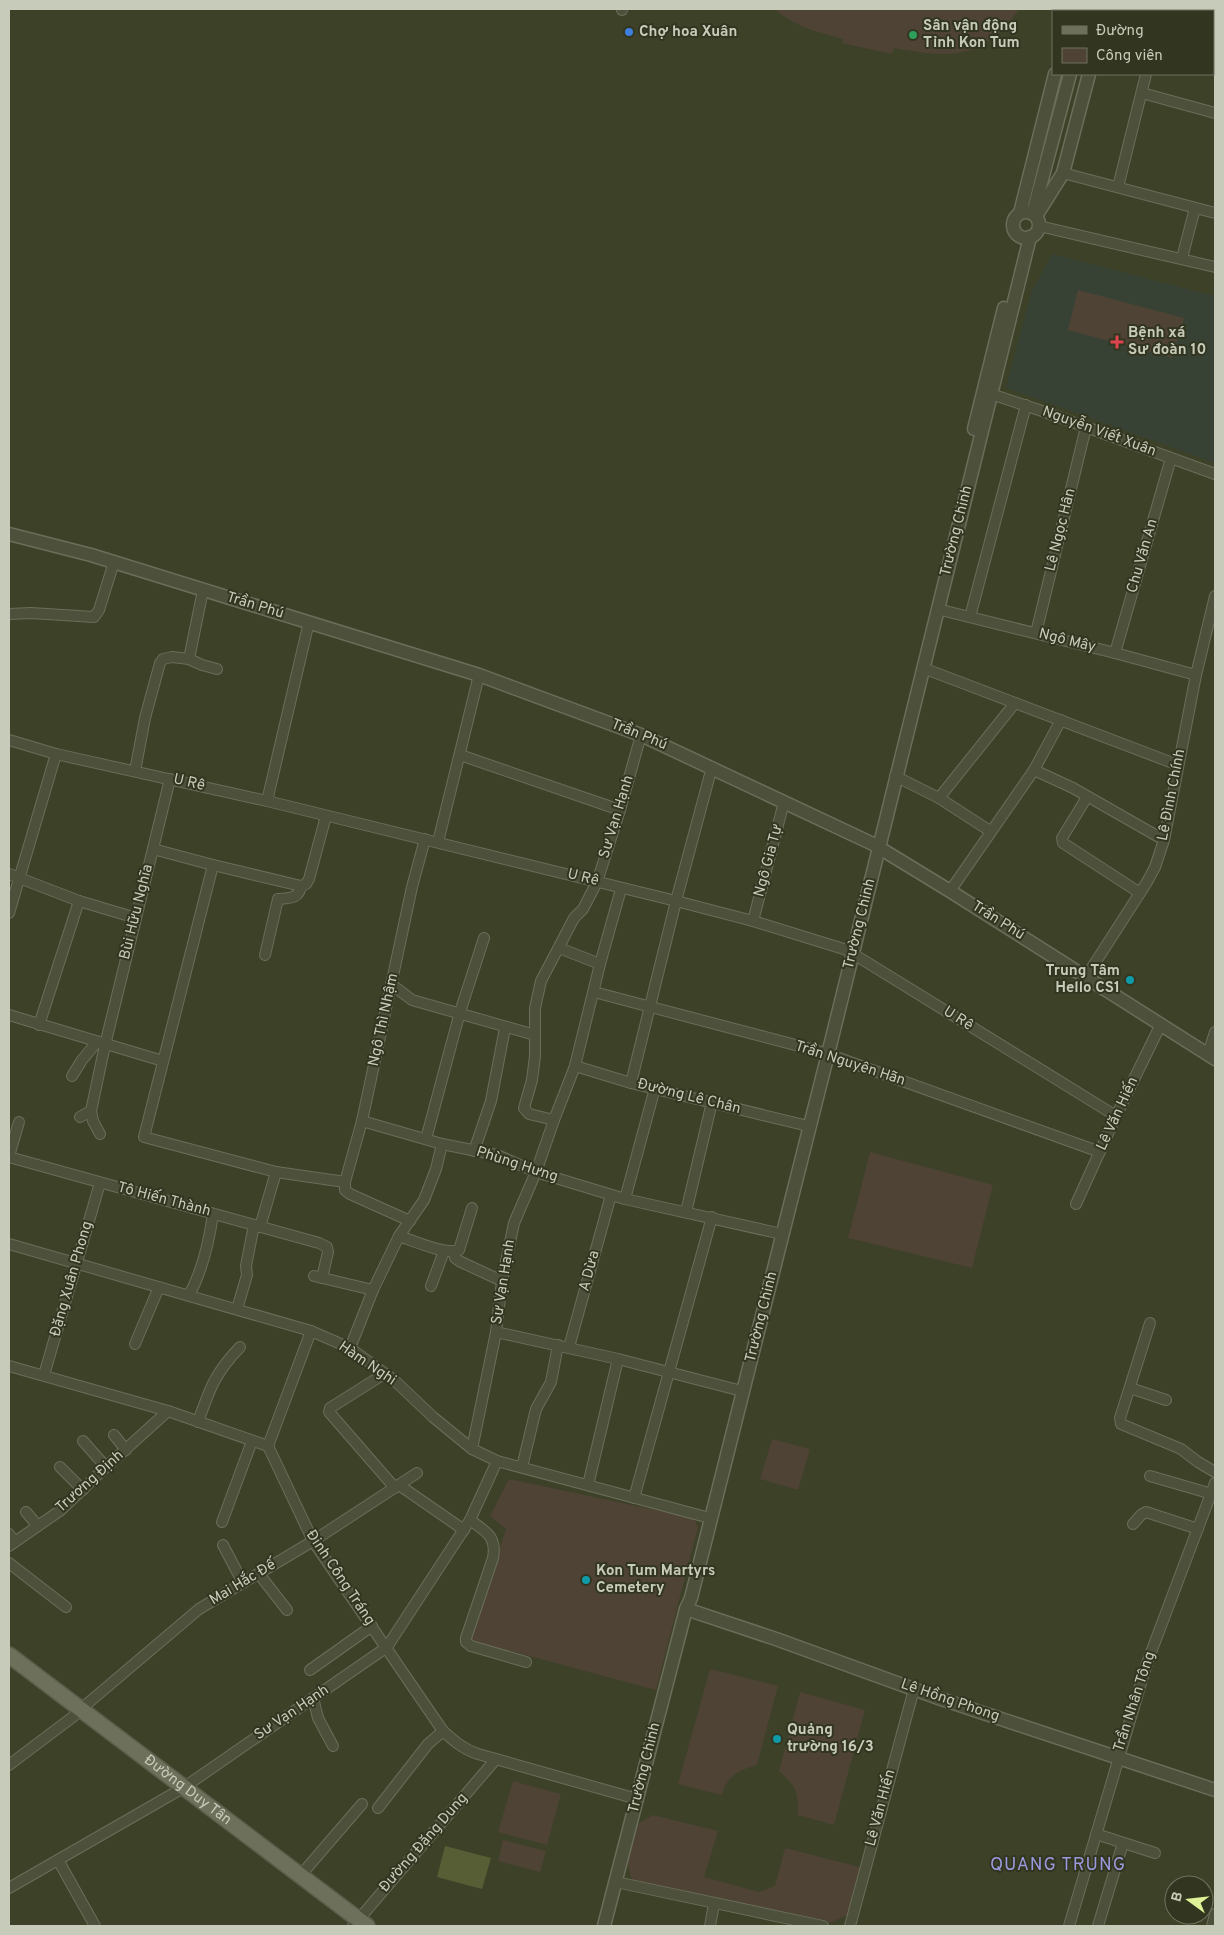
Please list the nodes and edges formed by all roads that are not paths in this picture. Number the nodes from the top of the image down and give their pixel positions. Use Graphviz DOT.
graph roads {
  1 [pos="1055,75"];
  2 [pos="1070,75"];
  3 [pos="1089,75"];
  4 [pos="1146,75"];
  5 [pos="1142,93"];
  6 [pos="1215,113"];
  7 [pos="1063,174"];
  8 [pos="1118,187"];
  9 [pos="1195,208"];
  10 [pos="1215,214"];
  11 [pos="1032,217"];
  12 [pos="1025,237"];
  13 [pos="1182,258"];
  14 [pos="1215,267"];
  15 [pos="988,393"];
  16 [pos="1026,406"];
  17 [pos="1086,427"];
  18 [pos="1171,458"];
  19 [pos="1215,474"];
  20 [pos="9,534"];
  21 [pos="114,562"];
  22 [pos="203,590"];
  23 [pos="1215,596"];
  24 [pos="937,609"];
  25 [pos="9,614"];
  26 [pos="970,617"];
  27 [pos="309,622"];
  28 [pos="1212,624"];
  29 [pos="1036,634"];
  30 [pos="1115,653"];
  31 [pos="189,659"];
  32 [pos="922,668"];
  33 [pos="217,669"];
  34 [pos="479,675"];
  35 [pos="1196,675"];
  36 [pos="1014,703"];
  37 [pos="1062,720"];
  38 [pos="641,735"];
  39 [pos="9,740"];
  40 [pos="56,754"];
  41 [pos="460,755"];
  42 [pos="1178,764"];
  43 [pos="712,767"];
  44 [pos="1034,770"];
  45 [pos="135,771"];
  46 [pos="895,776"];
  47 [pos="170,779"];
  48 [pos="1087,797"];
  49 [pos="939,798"];
  50 [pos="266,801"];
  51 [pos="784,802"];
  52 [pos="620,810"];
  53 [pos="326,816"];
  54 [pos="990,831"];
  55 [pos="425,839"];
  56 [pos="1164,840"];
  57 [pos="438,842"];
  58 [pos="876,846"];
  59 [pos="153,849"];
  60 [pos="213,866"];
  61 [pos="9,874"];
  62 [pos="20,877"];
  63 [pos="597,882"];
  64 [pos="301,886"];
  65 [pos="621,888"];
  66 [pos="950,891"];
  67 [pos="1140,893"];
  68 [pos="79,901"];
  69 [pos="676,902"];
  70 [pos="9,913"];
  71 [pos="136,918"];
  72 [pos="753,921"];
  73 [pos="484,938"];
  74 [pos="559,948"];
  75 [pos="850,952"];
  76 [pos="265,955"];
  77 [pos="600,964"];
  78 [pos="1086,977"];
  79 [pos="392,984"];
  80 [pos="594,992"];
  81 [pos="650,1007"];
  82 [pos="460,1012"];
  83 [pos="9,1015"];
  84 [pos="1161,1024"];
  85 [pos="39,1025"];
  86 [pos="505,1028"];
  87 [pos="1215,1032"];
  88 [pos="535,1035"];
  89 [pos="101,1043"];
  90 [pos="825,1053"];
  91 [pos="1212,1056"];
  92 [pos="163,1062"];
  93 [pos="575,1066"];
  94 [pos="72,1076"];
  95 [pos="632,1083"];
  96 [pos="655,1088"];
  97 [pos="712,1102"];
  98 [pos="91,1111"];
  99 [pos="1116,1116"];
  100 [pos="80,1117"];
  101 [pos="554,1120"];
  102 [pos="362,1121"];
  103 [pos="19,1122"];
  104 [pos="804,1125"];
  105 [pos="100,1134"];
  106 [pos="426,1139"];
  107 [pos="442,1144"];
  108 [pos="474,1151"];
  109 [pos="1100,1152"];
  110 [pos="9,1157"];
  111 [pos="276,1172"];
  112 [pos="536,1172"];
  113 [pos="345,1182"];
  114 [pos="100,1183"];
  115 [pos="611,1195"];
  116 [pos="625,1199"];
  117 [pos="1076,1204"];
  118 [pos="472,1208"];
  119 [pos="686,1212"];
  120 [pos="213,1214"];
  121 [pos="712,1217"];
  122 [pos="410,1221"];
  123 [pos="257,1226"];
  124 [pos="780,1234"];
  125 [pos="399,1236"];
  126 [pos="9,1244"];
  127 [pos="449,1252"];
  128 [pos="77,1263"];
  129 [pos="502,1281"];
  130 [pos="431,1286"];
  131 [pos="159,1287"];
  132 [pos="373,1290"];
  133 [pos="189,1296"];
  134 [pos="237,1309"];
  135 [pos="1150,1323"];
  136 [pos="311,1331"];
  137 [pos="496,1332"];
  138 [pos="135,1344"];
  139 [pos="558,1345"];
  140 [pos="240,1347"];
  141 [pos="570,1347"];
  142 [pos="350,1348"];
  143 [pos="618,1359"];
  144 [pos="9,1366"];
  145 [pos="669,1371"];
  146 [pos="384,1374"];
  147 [pos="44,1375"];
  148 [pos="1130,1388"];
  149 [pos="738,1390"];
  150 [pos="1166,1400"];
  151 [pos="168,1411"];
  152 [pos="198,1422"];
  153 [pos="114,1435"];
  154 [pos="83,1441"];
  155 [pos="252,1441"];
  156 [pos="268,1446"];
  157 [pos="472,1449"];
  158 [pos="126,1450"];
  159 [pos="497,1460"];
  160 [pos="60,1467"];
  161 [pos="106,1467"];
  162 [pos="522,1467"];
  163 [pos="1215,1472"];
  164 [pos="417,1473"];
  165 [pos="1150,1476"];
  166 [pos="588,1485"];
  167 [pos="397,1486"];
  168 [pos="83,1490"];
  169 [pos="1214,1490"];
  170 [pos="634,1498"];
  171 [pos="26,1512"];
  172 [pos="706,1517"];
  173 [pos="470,1520"];
  174 [pos="222,1522"];
  175 [pos="1133,1524"];
  176 [pos="38,1526"];
  177 [pos="464,1530"];
  178 [pos="1198,1530"];
  179 [pos="11,1540"];
  180 [pos="313,1542"];
  181 [pos="223,1546"];
  182 [pos="9,1563"];
  183 [pos="259,1574"];
  184 [pos="243,1583"];
  185 [pos="66,1607"];
  186 [pos="686,1609"];
  187 [pos="287,1610"];
  188 [pos="372,1626"];
  189 [pos="387,1647"];
  190 [pos="9,1655"];
  191 [pos="526,1662"];
  192 [pos="9,1668"];
  193 [pos="310,1670"];
  194 [pos="914,1689"];
  195 [pos="313,1698"];
  196 [pos="77,1712"];
  197 [pos="443,1730"];
  198 [pos="333,1746"];
  199 [pos="496,1759"];
  200 [pos="1118,1759"];
  201 [pos="9,1765"];
  202 [pos="179,1790"];
  203 [pos="1215,1790"];
  204 [pos="638,1799"];
  205 [pos="362,1804"];
  206 [pos="378,1808"];
  207 [pos="1096,1834"];
  208 [pos="1123,1843"];
  209 [pos="1154,1853"];
  210 [pos="58,1860"];
  211 [pos="300,1876"];
  212 [pos="616,1882"];
  213 [pos="9,1888"];
  214 [pos="714,1904"];
  215 [pos="1215,1914"];
  216 [pos="358,1925"];
  217 [pos="95,1926"];
  218 [pos="604,1926"];
  219 [pos="710,1926"];
  220 [pos="823,1926"];
  221 [pos="850,1926"];
  222 [pos="1069,1926"];
  223 [pos="1098,1926"];
  224 [pos="1212,1926"];
  1 -- 11 [label="street"];
  2 -- 11 [label="street"];
  3 -- 7 [label="street"];
  4 -- 5 [label="street"];
  5 -- 6 [label="street"];
  5 -- 8 [label="street"];
  7 -- 8 [label="street"];
  7 -- 11 [label="street"];
  8 -- 9 [label="street"];
  9 -- 10 [label="street"];
  9 -- 13 [label="street"];
  11 -- 12 [label="street"];
  11 -- 12 [label="street"];
  11 -- 13 [label="street"];
  12 -- 15 [label="street, Trường Chinh"];
  13 -- 14 [label="street"];
  15 -- 16 [label="street, Nguyễn Viết Xuân"];
  15 -- 24 [label="street, Trường Chinh"];
  15 -- 58 [label="street, Trường Chinh"];
  16 -- 17 [label="street, Nguyễn Viết Xuân"];
  16 -- 26 [label="street"];
  17 -- 18 [label="street, Nguyễn Viết Xuân"];
  17 -- 29 [label="street, Lê Ngọc Hân"];
  18 -- 19 [label="street, Nguyễn Viết Xuân"];
  18 -- 30 [label="street, Chu Văn An"];
  20 -- 21 [label="street, Trần Phú"];
  21 -- 22 [label="street, Trần Phú"];
  21 -- 25 [label="street"];
  22 -- 27 [label="street, Trần Phú"];
  22 -- 31 [label="street"];
  23 -- 28 [label="street, Lê Đình Chính"];
  24 -- 26 [label="street, Ngô Mây"];
  24 -- 32 [label="street, Trường Chinh"];
  26 -- 29 [label="street, Ngô Mây"];
  27 -- 34 [label="street, Trần Phú"];
  27 -- 50 [label="street"];
  28 -- 35 [label="street, Lê Đình Chính"];
  29 -- 30 [label="street, Ngô Mây"];
  30 -- 35 [label="street, Ngô Mây"];
  31 -- 33 [label="street"];
  31 -- 45 [label="street"];
  32 -- 36 [label="street"];
  32 -- 46 [label="street, Trường Chinh"];
  34 -- 38 [label="street, Trần Phú"];
  34 -- 41 [label="street"];
  35 -- 42 [label="street, Lê Đình Chính"];
  36 -- 37 [label="street"];
  36 -- 49 [label="street"];
  37 -- 42 [label="street"];
  37 -- 44 [label="street"];
  38 -- 43 [label="street, Trần Phú"];
  38 -- 52 [label="street, Sư Vạn Hạnh"];
  39 -- 40 [label="street, U Rê"];
  40 -- 45 [label="street, U Rê"];
  40 -- 62 [label="street"];
  41 -- 52 [label="street"];
  41 -- 57 [label="street"];
  42 -- 56 [label="street, Lê Đình Chính"];
  43 -- 51 [label="street, Trần Phú"];
  43 -- 69 [label="street"];
  44 -- 48 [label="street"];
  44 -- 54 [label="street"];
  45 -- 47 [label="street, U Rê"];
  46 -- 49 [label="street"];
  46 -- 58 [label="street, Trường Chinh"];
  47 -- 50 [label="street, U Rê"];
  47 -- 59 [label="street, Bùi Hữu Nghĩa"];
  48 -- 56 [label="street"];
  48 -- 67 [label="street"];
  49 -- 54 [label="street"];
  50 -- 53 [label="street, U Rê"];
  51 -- 58 [label="street, Trần Phú"];
  51 -- 72 [label="street, Ngô Gia Tự"];
  52 -- 63 [label="street, Sư Vạn Hạnh"];
  53 -- 55 [label="street, U Rê"];
  53 -- 64 [label="street"];
  54 -- 66 [label="street"];
  55 -- 57 [label="street, U Rê"];
  55 -- 79 [label="street, Ngô Thì Nhậm"];
  56 -- 67 [label="street, Lê Đình Chính"];
  57 -- 63 [label="street, U Rê"];
  58 -- 66 [label="street, Trần Phú"];
  58 -- 75 [label="street, Trường Chinh"];
  59 -- 60 [label="street"];
  59 -- 71 [label="street, Bùi Hữu Nghĩa"];
  60 -- 64 [label="street"];
  60 -- 92 [label="street"];
  61 -- 62 [label="street"];
  62 -- 68 [label="street"];
  62 -- 70 [label="street"];
  63 -- 65 [label="street, U Rê"];
  63 -- 74 [label="street, Sư Vạn Hạnh"];
  64 -- 76 [label="street"];
  65 -- 69 [label="street, U Rê"];
  65 -- 77 [label="street, Sư Vạn Hạnh"];
  66 -- 78 [label="street, Trần Phú"];
  67 -- 78 [label="street, Lê Đình Chính"];
  68 -- 71 [label="street"];
  68 -- 85 [label="street"];
  69 -- 72 [label="street, U Rê"];
  69 -- 81 [label="street"];
  71 -- 89 [label="street, Bùi Hữu Nghĩa"];
  72 -- 75 [label="street, U Rê"];
  73 -- 82 [label="street"];
  74 -- 77 [label="street"];
  74 -- 88 [label="street, Sư Vạn Hạnh"];
  75 -- 90 [label="street, Trường Chinh"];
  75 -- 99 [label="street, U Rê"];
  77 -- 80 [label="street, Sư Vạn Hạnh"];
  78 -- 84 [label="street, Trần Phú"];
  79 -- 82 [label="street"];
  79 -- 102 [label="street, Ngô Thì Nhậm"];
  80 -- 81 [label="street, Trần Nguyên Hãn"];
  80 -- 93 [label="street, Sư Vạn Hạnh"];
  81 -- 90 [label="street, Trần Nguyên Hãn"];
  81 -- 95 [label="street"];
  82 -- 86 [label="street"];
  82 -- 106 [label="street"];
  83 -- 85 [label="street"];
  84 -- 91 [label="street, Trần Phú"];
  84 -- 99 [label="street, Lê Văn Hiến"];
  85 -- 89 [label="street"];
  86 -- 88 [label="street"];
  86 -- 108 [label="street"];
  87 -- 91 [label="street"];
  88 -- 101 [label="street, Sư Vạn Hạnh"];
  89 -- 92 [label="street"];
  89 -- 94 [label="street"];
  89 -- 98 [label="street, Bùi Hữu Nghĩa"];
  90 -- 104 [label="street, Trường Chinh"];
  90 -- 109 [label="street, Trần Nguyên Hãn"];
  90 -- 124 [label="street, Trường Chinh"];
  92 -- 111 [label="street"];
  93 -- 95 [label="street, Đường Lê Chân"];
  93 -- 101 [label="street, Sư Vạn Hạnh"];
  95 -- 96 [label="street, Đường Lê Chân"];
  96 -- 97 [label="street, Đường Lê Chân"];
  96 -- 116 [label="street"];
  97 -- 104 [label="street, Đường Lê Chân"];
  97 -- 119 [label="street"];
  98 -- 100 [label="street"];
  98 -- 105 [label="street"];
  99 -- 109 [label="street, Lê Văn Hiến"];
  101 -- 112 [label="street, Sư Vạn Hạnh"];
  102 -- 106 [label="street"];
  102 -- 113 [label="street, Ngô Thì Nhậm"];
  103 -- 110 [label="street"];
  104 -- 124 [label="street, Trường Chinh"];
  106 -- 107 [label="street"];
  107 -- 108 [label="street, Phùng Hưng"];
  107 -- 122 [label="street"];
  108 -- 112 [label="street, Phùng Hưng"];
  109 -- 117 [label="street, Lê Văn Hiến"];
  110 -- 114 [label="street, Tô Hiến Thành"];
  111 -- 113 [label="street"];
  111 -- 123 [label="street"];
  112 -- 115 [label="street, Phùng Hưng"];
  112 -- 129 [label="street, Sư Vạn Hạnh"];
  113 -- 122 [label="street"];
  114 -- 120 [label="street, Tô Hiến Thành"];
  114 -- 128 [label="street, Đặng Xuân Phong"];
  115 -- 116 [label="street, Phùng Hưng"];
  115 -- 141 [label="street, A Dừa"];
  116 -- 119 [label="street, Phùng Hưng"];
  118 -- 127 [label="street"];
  119 -- 121 [label="street, Phùng Hưng"];
  120 -- 123 [label="street, Tô Hiến Thành"];
  120 -- 133 [label="street"];
  121 -- 124 [label="street, Phùng Hưng"];
  121 -- 145 [label="street"];
  122 -- 125 [label="street"];
  123 -- 132 [label="street, Tô Hiến Thành"];
  123 -- 134 [label="street"];
  124 -- 149 [label="street, Trường Chinh"];
  124 -- 186 [label="street, Trường Chinh"];
  125 -- 127 [label="street"];
  125 -- 132 [label="street"];
  126 -- 128 [label="street, Hàm Nghi"];
  127 -- 129 [label="street"];
  127 -- 130 [label="street"];
  128 -- 131 [label="street, Hàm Nghi"];
  128 -- 147 [label="street, Đặng Xuân Phong"];
  129 -- 137 [label="street, Sư Vạn Hạnh"];
  131 -- 133 [label="street, Hàm Nghi"];
  131 -- 138 [label="street"];
  132 -- 142 [label="street"];
  133 -- 134 [label="street, Hàm Nghi"];
  134 -- 136 [label="street, Hàm Nghi"];
  135 -- 148 [label="street"];
  136 -- 142 [label="street, Hàm Nghi"];
  136 -- 156 [label="street"];
  137 -- 139 [label="street"];
  137 -- 157 [label="street, Sư Vạn Hạnh"];
  139 -- 141 [label="street"];
  139 -- 162 [label="street"];
  140 -- 152 [label="street"];
  141 -- 143 [label="street"];
  142 -- 146 [label="street, Hàm Nghi"];
  143 -- 145 [label="street"];
  143 -- 166 [label="street"];
  144 -- 147 [label="street"];
  145 -- 149 [label="street"];
  145 -- 170 [label="street"];
  146 -- 157 [label="street, Hàm Nghi"];
  146 -- 167 [label="street"];
  147 -- 151 [label="street"];
  148 -- 150 [label="street"];
  148 -- 163 [label="street"];
  149 -- 172 [label="street, Trường Chinh"];
  151 -- 152 [label="street"];
  151 -- 158 [label="street, Trương Định"];
  152 -- 155 [label="street"];
  153 -- 158 [label="street"];
  154 -- 161 [label="street"];
  155 -- 156 [label="street"];
  155 -- 174 [label="street"];
  156 -- 180 [label="street, Đinh Công Tráng"];
  157 -- 159 [label="street, Hàm Nghi"];
  158 -- 161 [label="street, Trương Định"];
  159 -- 162 [label="street, Hàm Nghi"];
  159 -- 173 [label="street, Sư Vạn Hạnh"];
  160 -- 168 [label="street"];
  161 -- 168 [label="street, Trương Định"];
  162 -- 166 [label="street, Hàm Nghi"];
  164 -- 167 [label="street, Mai Hắc Đế"];
  165 -- 169 [label="street"];
  166 -- 170 [label="street, Hàm Nghi"];
  167 -- 177 [label="street"];
  167 -- 180 [label="street, Mai Hắc Đế"];
  168 -- 176 [label="street, Trương Định"];
  169 -- 178 [label="street, Trần Nhân Tông"];
  170 -- 172 [label="street, Hàm Nghi"];
  171 -- 176 [label="street"];
  172 -- 186 [label="street, Trường Chinh"];
  173 -- 177 [label="street, Sư Vạn Hạnh"];
  173 -- 191 [label="street"];
  175 -- 178 [label="street"];
  176 -- 179 [label="street, Trương Định"];
  177 -- 189 [label="street, Sư Vạn Hạnh"];
  178 -- 200 [label="street, Trần Nhân Tông"];
  180 -- 183 [label="street, Mai Hắc Đế"];
  180 -- 188 [label="street, Đinh Công Tráng"];
  181 -- 184 [label="street"];
  182 -- 185 [label="street"];
  183 -- 184 [label="street, Mai Hắc Đế"];
  183 -- 187 [label="street"];
  184 -- 196 [label="street, Mai Hắc Đế"];
  186 -- 194 [label="street, Lê Hồng Phong"];
  186 -- 204 [label="street, Trường Chinh"];
  188 -- 189 [label="street, Đinh Công Tráng"];
  188 -- 193 [label="street"];
  189 -- 195 [label="street, Sư Vạn Hạnh"];
  189 -- 197 [label="street, Đinh Công Tráng"];
  190 -- 196 [label="main road, Đường Duy Tân"];
  192 -- 196 [label="main road, Đường Duy Tân"];
  194 -- 200 [label="street, Lê Hồng Phong"];
  194 -- 221 [label="street, Lê Văn Hiến"];
  195 -- 198 [label="street"];
  195 -- 202 [label="street, Sư Vạn Hạnh"];
  196 -- 201 [label="street, Mai Hắc Đế"];
  196 -- 202 [label="main road, Đường Duy Tân"];
  197 -- 199 [label="street, Đinh Công Tráng"];
  197 -- 206 [label="street"];
  199 -- 204 [label="street, Đinh Công Tráng"];
  199 -- 216 [label="street, Đường Đặng Dung"];
  200 -- 203 [label="street, Lê Hồng Phong"];
  200 -- 207 [label="street, Trần Nhân Tông"];
  202 -- 210 [label="street, Sư Vạn Hạnh"];
  202 -- 211 [label="main road, Đường Duy Tân"];
  202 -- 216 [label="main road, Đường Duy Tân"];
  204 -- 212 [label="street, Trường Chinh"];
  205 -- 211 [label="street"];
  207 -- 208 [label="street"];
  207 -- 222 [label="street, Trần Nhân Tông"];
  208 -- 209 [label="street"];
  208 -- 223 [label="street"];
  210 -- 213 [label="street, Sư Vạn Hạnh"];
  210 -- 217 [label="street"];
  211 -- 216 [label="main road, Đường Duy Tân"];
  212 -- 214 [label="street"];
  212 -- 218 [label="street, Trường Chinh"];
  214 -- 219 [label="street"];
  214 -- 220 [label="street"];
  215 -- 224 [label="street"];
}
